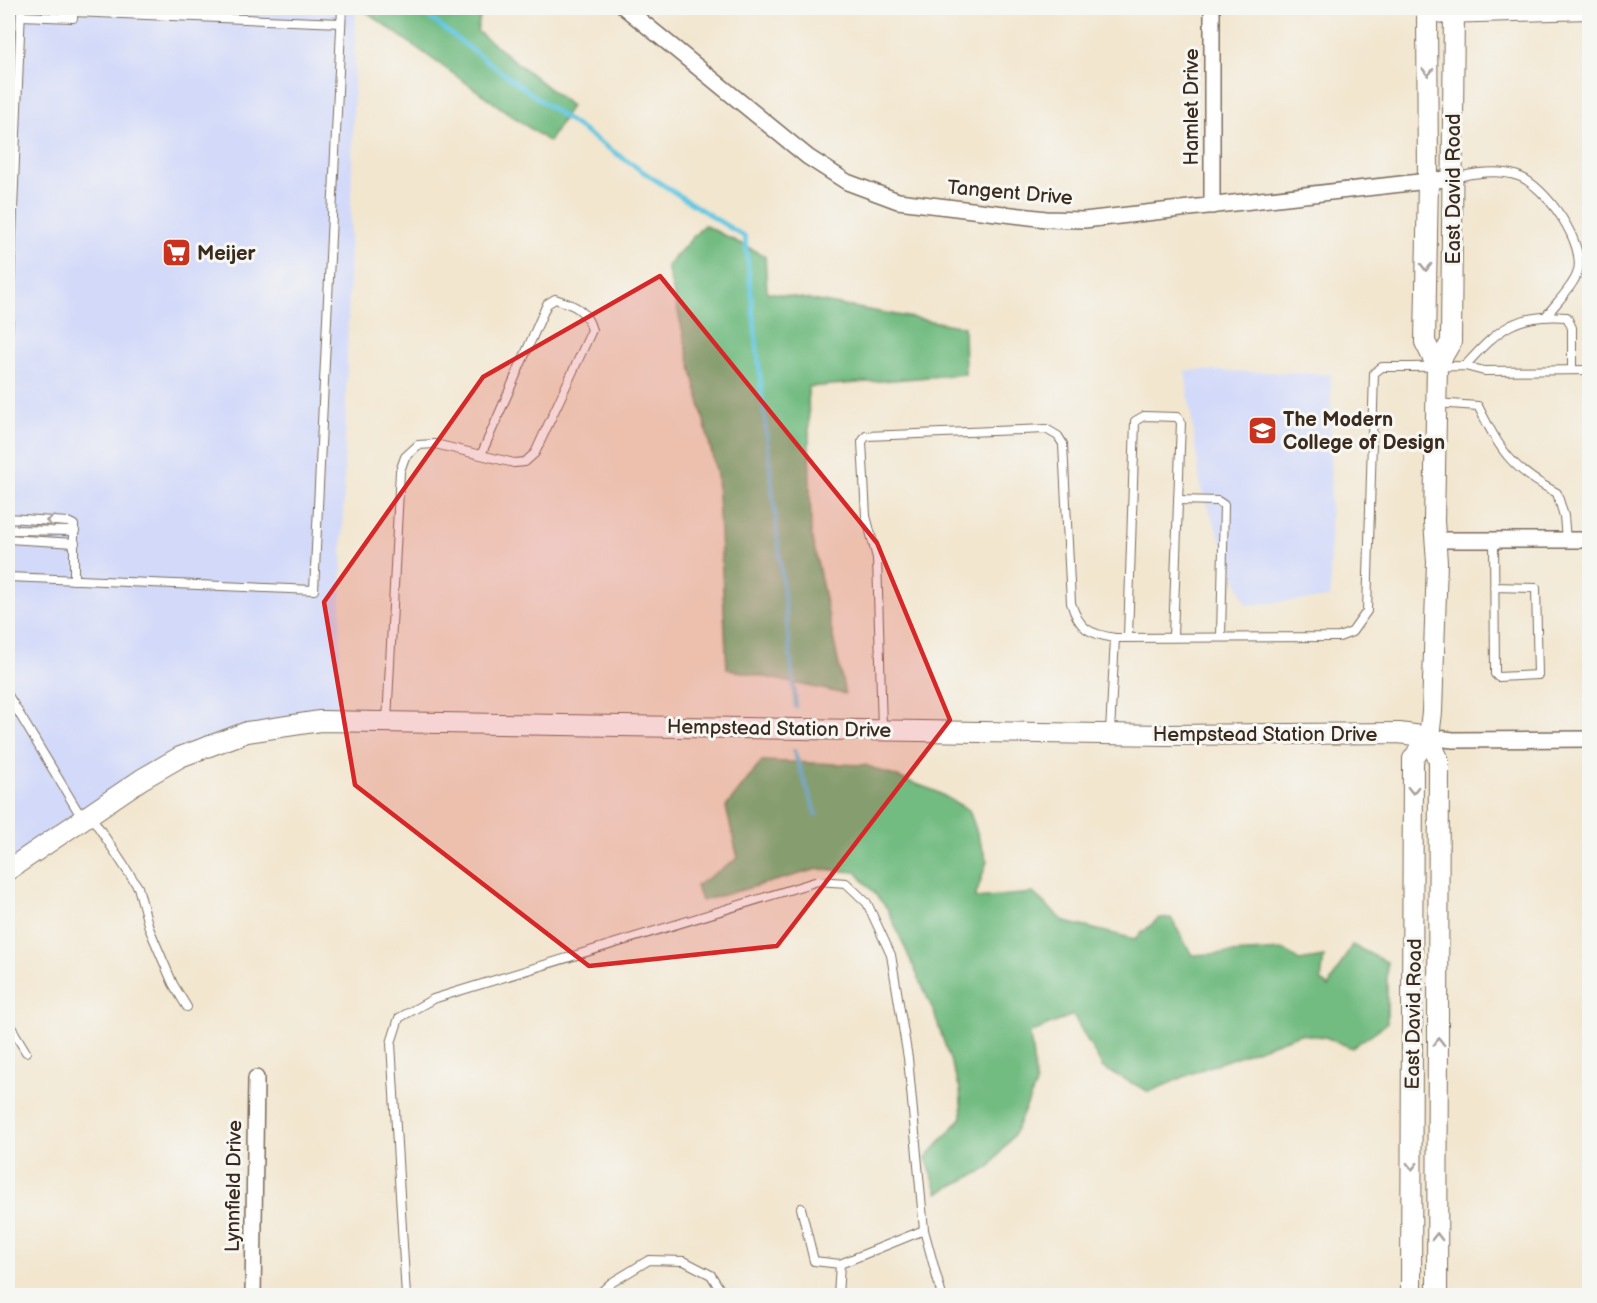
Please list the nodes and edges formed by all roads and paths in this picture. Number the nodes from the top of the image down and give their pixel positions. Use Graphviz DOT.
graph roads {
  1 [pos="342,8"];
  2 [pos="625,8"];
  3 [pos="1212,8"];
  4 [pos="1590,9"];
  5 [pos="73,10"];
  6 [pos="1427,10"];
  7 [pos="1454,10"];
  8 [pos="21,12"];
  9 [pos="341,23"];
  10 [pos="12,120"];
  11 [pos="1454,178"];
  12 [pos="1428,181"];
  13 [pos="1212,206"];
  14 [pos="1548,315"];
  15 [pos="8,335"];
  16 [pos="1437,366"];
  17 [pos="1465,366"];
  18 [pos="1572,370"];
  19 [pos="1590,370"];
  20 [pos="1436,403"];
  21 [pos="481,455"];
  22 [pos="1178,500"];
  23 [pos="8,518"];
  24 [pos="8,530"];
  25 [pos="75,531"];
  26 [pos="8,539"];
  27 [pos="1435,540"];
  28 [pos="1494,540"];
  29 [pos="1566,540"];
  30 [pos="1590,540"];
  31 [pos="75,543"];
  32 [pos="8,577"];
  33 [pos="74,580"];
  34 [pos="1494,587"];
  35 [pos="1173,636"];
  36 [pos="1221,636"];
  37 [pos="1128,637"];
  38 [pos="1115,638"];
  39 [pos="8,695"];
  40 [pos="387,722"];
  41 [pos="882,730"];
  42 [pos="1110,734"];
  43 [pos="1429,737"];
  44 [pos="1590,740"];
  45 [pos="86,817"];
  46 [pos="8,870"];
  47 [pos="187,1007"];
  48 [pos="8,1022"];
  49 [pos="26,1052"];
  50 [pos="256,1078"];
  51 [pos="801,1208"];
  52 [pos="924,1230"];
  53 [pos="840,1264"];
  54 [pos="253,1296"];
  55 [pos="406,1296"];
  56 [pos="597,1296"];
  57 [pos="724,1296"];
  58 [pos="838,1296"];
  59 [pos="942,1296"];
  60 [pos="1411,1296"];
  61 [pos="1437,1296"];
  1 -- 9 [label="lane"];
  2 -- 13 [label="street, Tangent Drive"];
  3 -- 13 [label="street, Hamlet Drive"];
  4 -- 7 [label="street"];
  5 -- 8 [label="lane"];
  5 -- 9 [label="lane"];
  6 -- 7 [label="street"];
  6 -- 12 [label="street, East David Road, one-way"];
  7 -- 11 [label="street, East David Road"];
  8 -- 10 [label="lane"];
  9 -- 33 [label="lane"];
  10 -- 15 [label="lane"];
  11 -- 12 [label="street, Tangent Drive"];
  11 -- 14 [label="lane"];
  11 -- 16 [label="street, East David Road"];
  12 -- 13 [label="street, Tangent Drive"];
  12 -- 16 [label="street, East David Road, one-way"];
  14 -- 17 [label="lane"];
  14 -- 18 [label="lane"];
  16 -- 17 [label="lane"];
  16 -- 20 [label="street, East David Road"];
  16 -- 36 [label="lane"];
  17 -- 18 [label="lane"];
  18 -- 19 [label="lane"];
  20 -- 27 [label="street, East David Road"];
  20 -- 29 [label="lane"];
  21 -- 21 [label="lane"];
  21 -- 40 [label="lane"];
  22 -- 35 [label="lane"];
  22 -- 36 [label="lane"];
  22 -- 37 [label="lane"];
  25 -- 23 [label="lane, one-way"];
  24 -- 25 [label="lane"];
  25 -- 31 [label="lane"];
  26 -- 31 [label="lane"];
  27 -- 28 [label="street"];
  27 -- 43 [label="street, East David Road"];
  28 -- 29 [label="street"];
  28 -- 34 [label="lane"];
  29 -- 30 [label="street"];
  31 -- 33 [label="lane"];
  32 -- 33 [label="lane"];
  34 -- 34 [label="lane"];
  35 -- 36 [label="lane"];
  35 -- 37 [label="lane"];
  37 -- 38 [label="lane"];
  38 -- 41 [label="lane"];
  38 -- 42 [label="lane"];
  39 -- 45 [label="lane"];
  40 -- 41 [label="street, Hempstead Station Drive"];
  40 -- 45 [label="street, Hempstead Station Drive"];
  41 -- 42 [label="street, Hempstead Station Drive"];
  42 -- 43 [label="street, Hempstead Station Drive"];
  43 -- 44 [label="street, Hempstead Station Drive"];
  43 -- 60 [label="street, East David Road, one-way"];
  61 -- 43 [label="street, East David Road, one-way"];
  45 -- 46 [label="street, Hempstead Station Drive"];
  45 -- 47 [label="lane"];
  48 -- 49 [label="lane"];
  50 -- 54 [label="street, Lynnfield Drive"];
  51 -- 53 [label="lane"];
  52 -- 53 [label="lane"];
  52 -- 55 [label="lane"];
  52 -- 59 [label="lane"];
  53 -- 58 [label="lane"];
  56 -- 57 [label="lane"];
}
